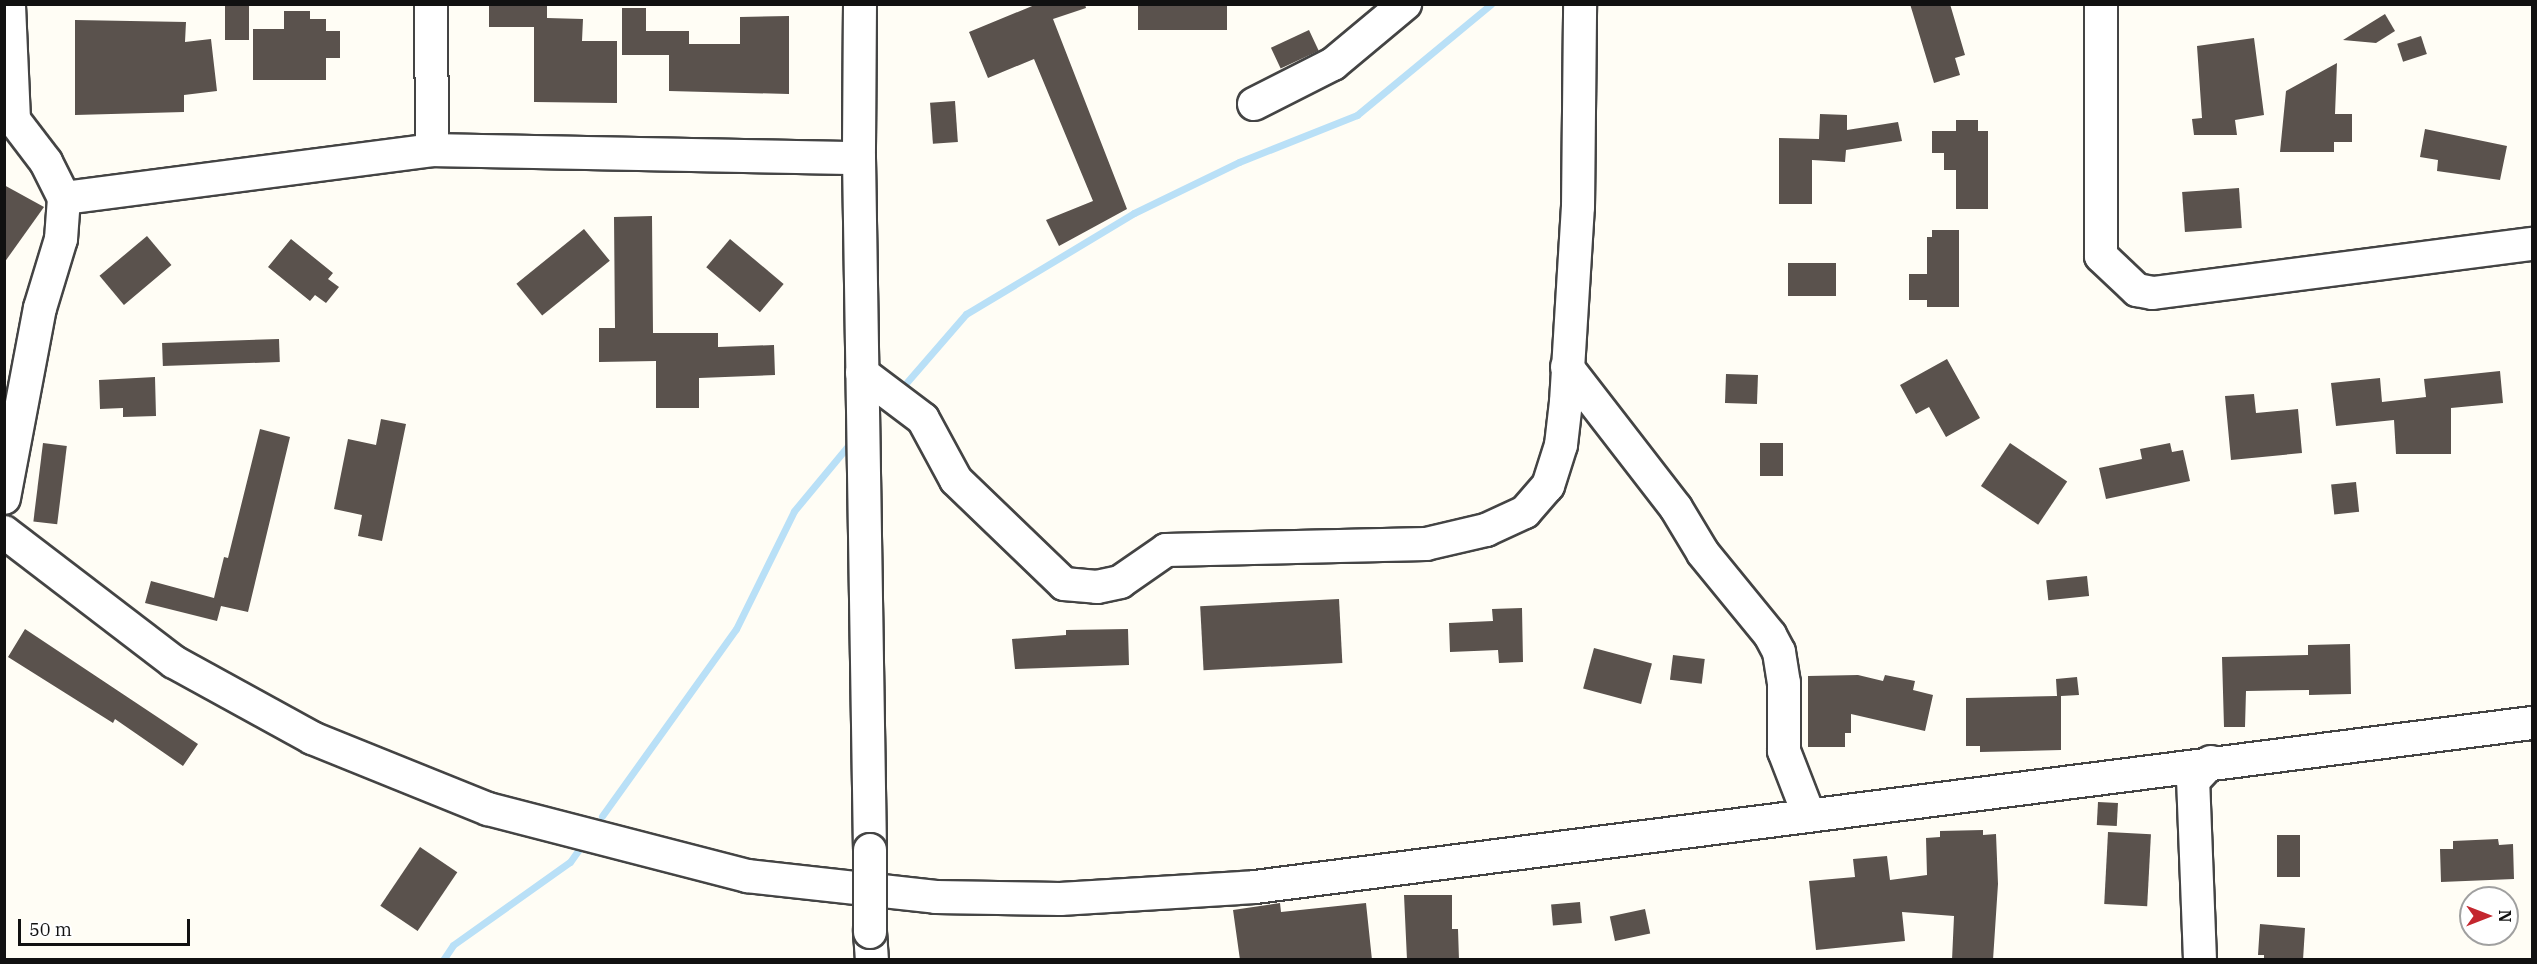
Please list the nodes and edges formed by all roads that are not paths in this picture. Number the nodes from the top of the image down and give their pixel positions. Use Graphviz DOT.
graph roads {
  1 [pos="9,4"];
  2 [pos="431,4"];
  3 [pos="860,4"];
  4 [pos="1405,4"];
  5 [pos="1581,4"];
  6 [pos="2101,4"];
  7 [pos="1254,104"];
  8 [pos="432,150"];
  9 [pos="859,158"];
  10 [pos="64,198"];
  11 [pos="2532,244"];
  12 [pos="1567,367"];
  13 [pos="862,373"];
  14 [pos="4,498"];
  15 [pos="4,532"];
  16 [pos="2532,723"];
  17 [pos="2211,762"];
  18 [pos="1808,813"];
  19 [pos="871,946"];
  20 [pos="2200,960"];
  1 -- 10 [label="street"];
  2 -- 8 [label="street"];
  3 -- 9 [label="street"];
  4 -- 7 [label="street"];
  5 -- 12 [label="street"];
  6 -- 11 [label="street"];
  8 -- 9 [label="street"];
  8 -- 10 [label="street"];
  9 -- 13 [label="street"];
  10 -- 14 [label="street"];
  12 -- 13 [label="street"];
  12 -- 18 [label="street"];
  13 -- 19 [label="street, bridge"];
  15 -- 18 [label="street"];
  16 -- 17 [label="street"];
  17 -- 18 [label="street"];
  17 -- 20 [label="street"];
}
